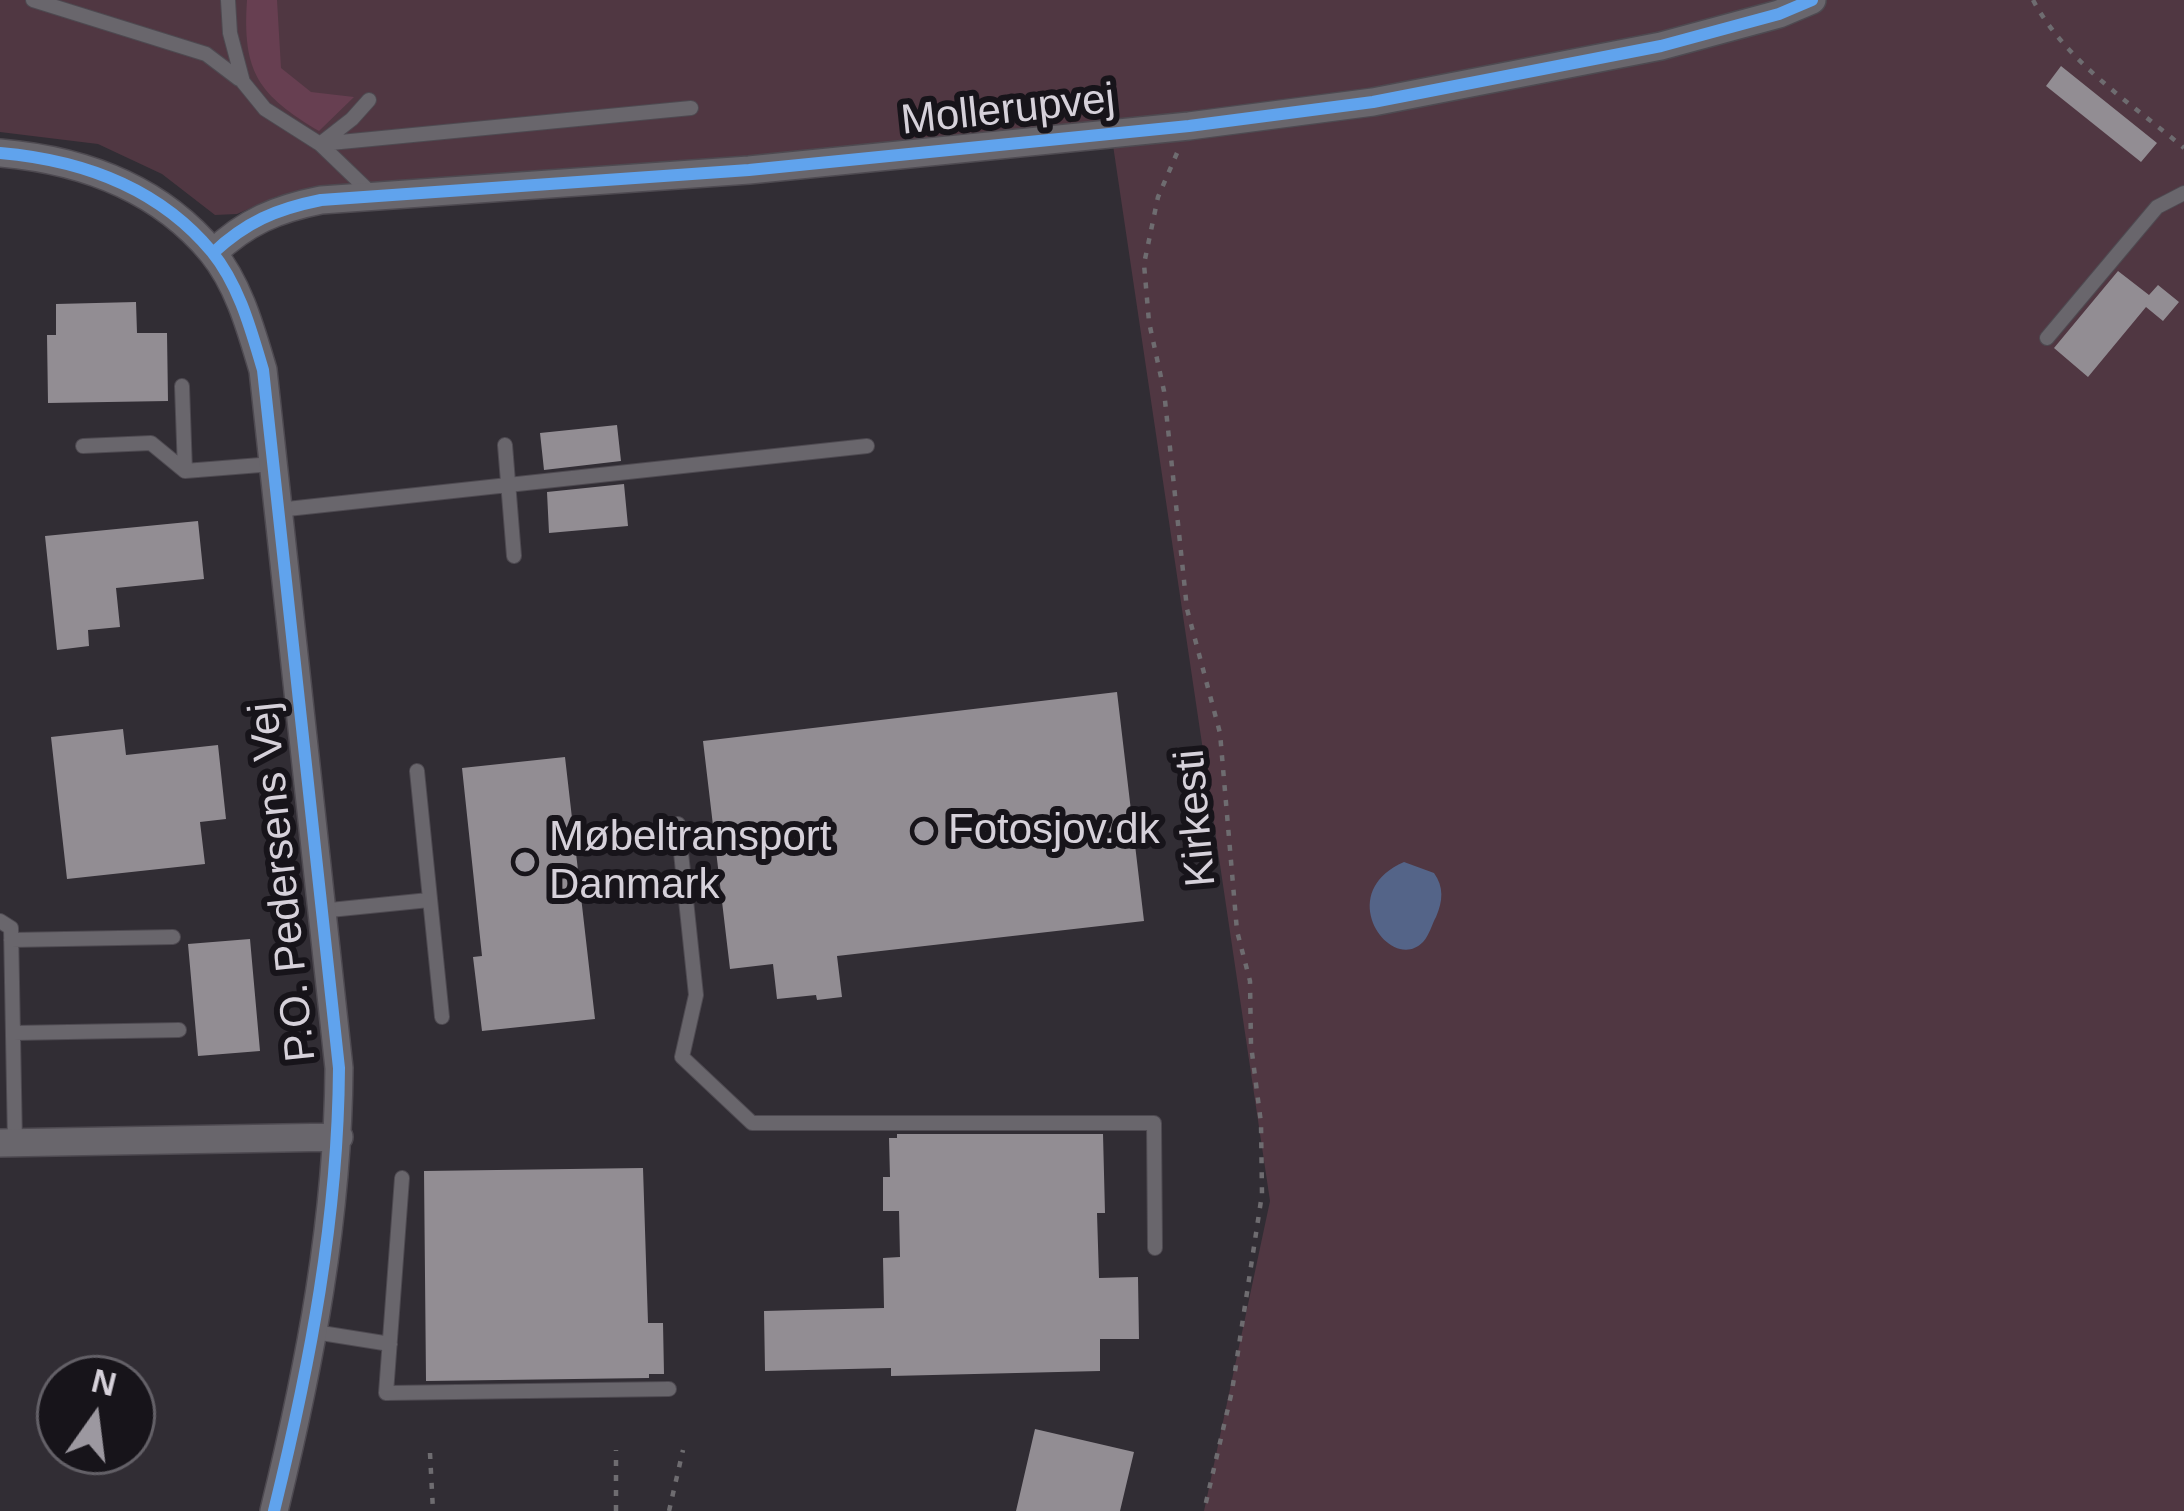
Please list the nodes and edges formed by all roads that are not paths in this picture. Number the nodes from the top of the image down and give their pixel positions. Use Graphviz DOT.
graph roads {
  1 [pos="32,0"];
  2 [pos="228,0"];
  3 [pos="1812,0"];
  4 [pos="243,82"];
  5 [pos="368,100"];
  6 [pos="691,107"];
  7 [pos="320,144"];
  8 [pos="0,153"];
  9 [pos="2184,193"];
  10 [pos="374,196"];
  11 [pos="213,253"];
  12 [pos="2047,338"];
  13 [pos="182,386"];
  14 [pos="505,445"];
  15 [pos="83,446"];
  16 [pos="867,446"];
  17 [pos="273,464"];
  18 [pos="185,471"];
  19 [pos="508,485"];
  20 [pos="278,510"];
  21 [pos="514,556"];
  22 [pos="417,771"];
  23 [pos="678,824"];
  24 [pos="429,900"];
  25 [pos="320,911"];
  26 [pos="0,921"];
  27 [pos="173,937"];
  28 [pos="11,940"];
  29 [pos="442,1017"];
  30 [pos="179,1030"];
  31 [pos="13,1033"];
  32 [pos="339,1137"];
  33 [pos="8,1143"];
  34 [pos="402,1178"];
  35 [pos="1154,1248"];
  36 [pos="315,1332"];
  37 [pos="389,1344"];
  38 [pos="669,1388"];
  39 [pos="274,1511"];
  1 -- 4 [label="lane"];
  2 -- 4 [label="lane"];
  3 -- 10 [label="street, Mollerupvej"];
  4 -- 7 [label="lane"];
  5 -- 7 [label="lane"];
  6 -- 7 [label="lane"];
  7 -- 10 [label="lane"];
  8 -- 11 [label="street"];
  9 -- 12 [label="lane"];
  10 -- 11 [label="street, Mollerupvej"];
  11 -- 17 [label="street, P.O. Pedersens Vej"];
  13 -- 18 [label="lane"];
  14 -- 19 [label="lane"];
  15 -- 18 [label="lane"];
  16 -- 19 [label="lane"];
  17 -- 18 [label="lane"];
  17 -- 20 [label="street, P.O. Pedersens Vej"];
  19 -- 20 [label="lane"];
  19 -- 21 [label="lane"];
  20 -- 25 [label="street, P.O. Pedersens Vej"];
  22 -- 24 [label="lane"];
  23 -- 35 [label="lane"];
  24 -- 25 [label="lane"];
  24 -- 29 [label="lane"];
  25 -- 32 [label="street, P.O. Pedersens Vej"];
  26 -- 28 [label="lane"];
  27 -- 28 [label="lane"];
  28 -- 31 [label="lane"];
  30 -- 31 [label="lane"];
  31 -- 33 [label="lane"];
  32 -- 33 [label="street"];
  32 -- 36 [label="street, P.O. Pedersens Vej"];
  34 -- 37 [label="lane"];
  36 -- 37 [label="lane"];
  36 -- 39 [label="street, P.O. Pedersens Vej"];
  37 -- 38 [label="lane"];
}
